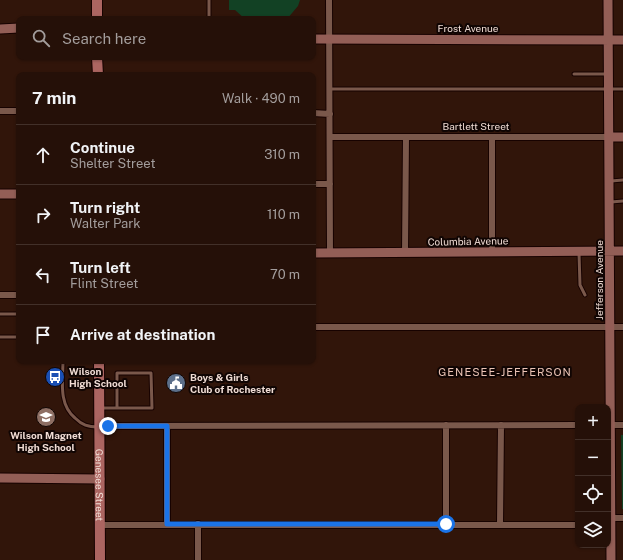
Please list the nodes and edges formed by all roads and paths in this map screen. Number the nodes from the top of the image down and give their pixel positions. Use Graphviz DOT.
graph roads {
  1 [pos="97,0"];
  2 [pos="209,0"];
  3 [pos="329,0"];
  4 [pos="608,0"];
  5 [pos="98,16"];
  6 [pos="209,16"];
  7 [pos="16,28"];
  8 [pos="0,29"];
  9 [pos="316,39"];
  10 [pos="329,39"];
  11 [pos="608,40"];
  12 [pos="623,40"];
  13 [pos="97,60"];
  14 [pos="98,72"];
  15 [pos="574,74"];
  16 [pos="609,74"];
  17 [pos="329,89"];
  18 [pos="609,89"];
  19 [pos="623,89"];
  20 [pos="0,111"];
  21 [pos="16,111"];
  22 [pos="316,113"];
  23 [pos="330,114"];
  24 [pos="330,137"];
  25 [pos="406,137"];
  26 [pos="492,137"];
  27 [pos="609,138"];
  28 [pos="623,138"];
  29 [pos="623,180"];
  30 [pos="609,181"];
  31 [pos="316,184"];
  32 [pos="330,184"];
  33 [pos="0,194"];
  34 [pos="16,194"];
  35 [pos="623,201"];
  36 [pos="609,202"];
  37 [pos="579,251"];
  38 [pos="610,251"];
  39 [pos="623,251"];
  40 [pos="492,252"];
  41 [pos="316,253"];
  42 [pos="330,253"];
  43 [pos="405,253"];
  44 [pos="585,294"];
  45 [pos="0,296"];
  46 [pos="16,296"];
  47 [pos="0,314"];
  48 [pos="16,314"];
  49 [pos="316,327"];
  50 [pos="610,327"];
  51 [pos="623,327"];
  52 [pos="0,337"];
  53 [pos="16,337"];
  54 [pos="63,364"];
  55 [pos="99,364"];
  56 [pos="609,404"];
  57 [pos="99,408"];
  58 [pos="117,408"];
  59 [pos="446,425"];
  60 [pos="501,425"];
  61 [pos="575,425"];
  62 [pos="611,425"];
  63 [pos="623,425"];
  64 [pos="99,426"];
  65 [pos="167,426"];
  66 [pos="609,440"];
  67 [pos="0,478"];
  68 [pos="100,479"];
  69 [pos="610,512"];
  70 [pos="623,518"];
  71 [pos="611,523"];
  72 [pos="167,524"];
  73 [pos="198,524"];
  74 [pos="446,524"];
  75 [pos="500,524"];
  76 [pos="100,525"];
  77 [pos="575,525"];
  78 [pos="611,542"];
  79 [pos="100,560"];
  80 [pos="198,560"];
  81 [pos="612,560"];
  1 -- 5 [label="main road"];
  2 -- 6 [label="lane"];
  3 -- 10 [label="street"];
  4 -- 11 [label="street, Jefferson Avenue"];
  7 -- 8 [label="street"];
  9 -- 10 [label="street, Frost Avenue"];
  10 -- 11 [label="street, Frost Avenue"];
  10 -- 17 [label="street"];
  11 -- 12 [label="street, Frost Avenue"];
  11 -- 16 [label="street, Jefferson Avenue"];
  13 -- 14 [label="main road"];
  15 -- 16 [label="lane"];
  16 -- 18 [label="street, Jefferson Avenue"];
  17 -- 18 [label="lane"];
  17 -- 23 [label="street"];
  18 -- 19 [label="lane"];
  18 -- 27 [label="street, Jefferson Avenue"];
  20 -- 21 [label="street"];
  22 -- 23 [label="street"];
  23 -- 24 [label="street"];
  24 -- 25 [label="street, Bartlett Street"];
  24 -- 32 [label="street"];
  25 -- 26 [label="street, Bartlett Street"];
  25 -- 43 [label="street"];
  26 -- 27 [label="street, Bartlett Street"];
  26 -- 40 [label="street"];
  27 -- 28 [label="street, Bartlett Street"];
  27 -- 30 [label="street, Jefferson Avenue"];
  29 -- 30 [label="lane"];
  30 -- 36 [label="street, Jefferson Avenue"];
  31 -- 32 [label="street"];
  32 -- 42 [label="street"];
  33 -- 34 [label="street"];
  35 -- 36 [label="lane"];
  36 -- 38 [label="street, Jefferson Avenue"];
  37 -- 38 [label="street, Columbia Avenue"];
  37 -- 40 [label="street, Columbia Avenue"];
  37 -- 44 [label="lane"];
  38 -- 39 [label="street, Columbia Avenue"];
  38 -- 50 [label="street, Jefferson Avenue"];
  40 -- 43 [label="street, Columbia Avenue"];
  41 -- 42 [label="street, Columbia Avenue"];
  42 -- 43 [label="street, Columbia Avenue"];
  45 -- 46 [label="street"];
  47 -- 48 [label="lane"];
  49 -- 50 [label="street"];
  50 -- 51 [label="street"];
  50 -- 56 [label="street, Jefferson Avenue"];
  52 -- 53 [label="lane"];
  54 -- 64 [label="lane"];
  55 -- 57 [label="main road, Genesee Street"];
  57 -- 58 [label="lane"];
  57 -- 64 [label="main road, Genesee Street"];
  58 -- 58 [label="lane"];
  59 -- 60 [label="street"];
  59 -- 65 [label="street"];
  59 -- 74 [label="street"];
  60 -- 61 [label="street"];
  60 -- 75 [label="street"];
  62 -- 63 [label="street"];
  64 -- 65 [label="street"];
  64 -- 68 [label="main road, Genesee Street"];
  65 -- 72 [label="street"];
  66 -- 69 [label="street, Jefferson Avenue"];
  67 -- 68 [label="street"];
  68 -- 76 [label="main road, Genesee Street"];
  70 -- 71 [label="street"];
  72 -- 73 [label="street"];
  72 -- 76 [label="street"];
  73 -- 74 [label="street"];
  73 -- 80 [label="street"];
  74 -- 75 [label="street"];
  75 -- 77 [label="street"];
  76 -- 79 [label="main road, Genesee Street"];
  78 -- 81 [label="street, Jefferson Avenue"];
}
